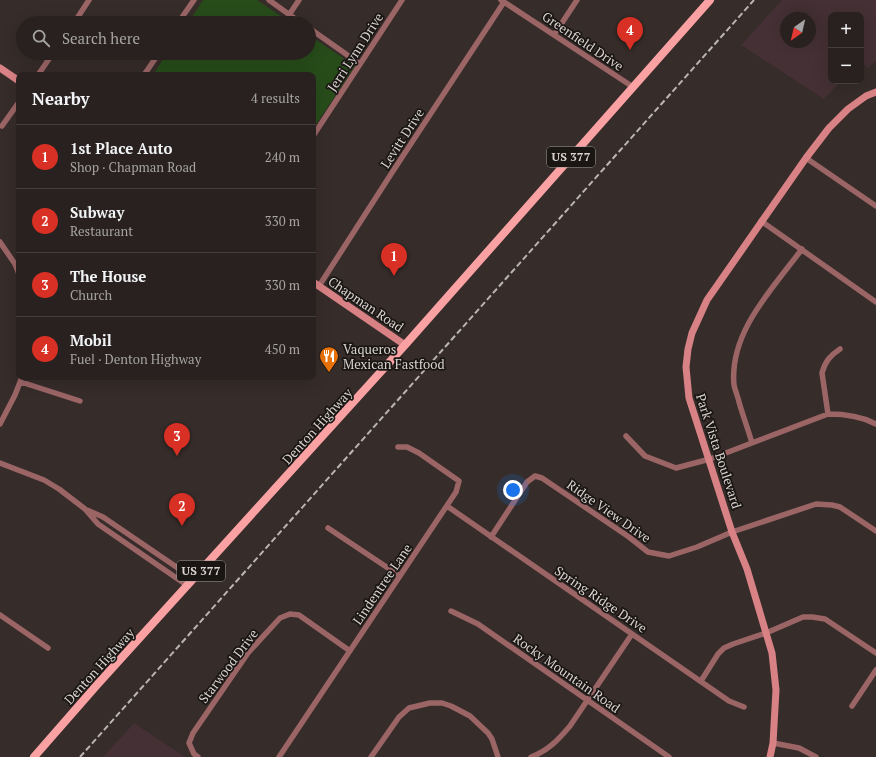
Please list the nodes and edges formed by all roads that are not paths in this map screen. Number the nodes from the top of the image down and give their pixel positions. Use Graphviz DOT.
graph roads {
  1 [pos="89,0"];
  2 [pos="194,0"];
  3 [pos="269,0"];
  4 [pos="299,0"];
  5 [pos="402,0"];
  6 [pos="576,0"];
  7 [pos="710,0"];
  8 [pos="503,1"];
  9 [pos="290,15"];
  10 [pos="79,16"];
  11 [pos="183,16"];
  12 [pos="316,33"];
  13 [pos="554,35"];
  14 [pos="49,60"];
  15 [pos="154,60"];
  16 [pos="360,64"];
  17 [pos="0,68"];
  18 [pos="40,72"];
  19 [pos="146,72"];
  20 [pos="16,79"];
  21 [pos="633,87"];
  22 [pos="876,92"];
  23 [pos="16,106"];
  24 [pos="2,126"];
  25 [pos="316,131"];
  26 [pos="806,158"];
  27 [pos="876,206"];
  28 [pos="762,221"];
  29 [pos="0,242"];
  30 [pos="802,249"];
  31 [pos="16,266"];
  32 [pos="316,284"];
  33 [pos="876,302"];
  34 [pos="405,345"];
  35 [pos="840,349"];
  36 [pos="21,380"];
  37 [pos="80,401"];
  38 [pos="828,414"];
  39 [pos="0,424"];
  40 [pos="876,424"];
  41 [pos="626,436"];
  42 [pos="752,443"];
  43 [pos="398,447"];
  44 [pos="710,459"];
  45 [pos="0,463"];
  46 [pos="447,506"];
  47 [pos="85,509"];
  48 [pos="328,528"];
  49 [pos="876,531"];
  50 [pos="732,532"];
  51 [pos="491,537"];
  52 [pos="137,540"];
  53 [pos="132,548"];
  54 [pos="400,576"];
  55 [pos="194,579"];
  56 [pos="188,586"];
  57 [pos="451,611"];
  58 [pos="0,615"];
  59 [pos="766,633"];
  60 [pos="632,634"];
  61 [pos="48,648"];
  62 [pos="350,651"];
  63 [pos="876,653"];
  64 [pos="876,670"];
  65 [pos="701,681"];
  66 [pos="588,701"];
  67 [pos="852,706"];
  68 [pos="744,707"];
  69 [pos="773,742"];
  70 [pos="34,757"];
  71 [pos="198,757"];
  72 [pos="279,757"];
  73 [pos="371,757"];
  74 [pos="498,757"];
  75 [pos="531,757"];
  76 [pos="669,757"];
  77 [pos="770,757"];
  78 [pos="816,757"];
  1 -- 10 [label="street"];
  2 -- 11 [label="street"];
  3 -- 9 [label="street"];
  4 -- 9 [label="street"];
  5 -- 16 [label="street, Jerri Lynn Drive"];
  6 -- 13 [label="street"];
  7 -- 21 [label="main road, Denton Highway / US 377"];
  8 -- 13 [label="street, Greenfield Drive"];
  8 -- 32 [label="street, Levitt Drive"];
  12 -- 16 [label="street"];
  13 -- 21 [label="street, Greenfield Drive"];
  14 -- 18 [label="street"];
  15 -- 19 [label="street"];
  16 -- 25 [label="street, Jerri Lynn Drive"];
  17 -- 20 [label="street"];
  21 -- 34 [label="main road, Denton Highway / US 377"];
  22 -- 26 [label="street, Park Vista Boulevard"];
  23 -- 24 [label="street"];
  26 -- 27 [label="street"];
  26 -- 28 [label="street, Park Vista Boulevard"];
  28 -- 30 [label="street"];
  28 -- 44 [label="street, Park Vista Boulevard"];
  29 -- 31 [label="street"];
  30 -- 33 [label="street"];
  30 -- 42 [label="street"];
  32 -- 34 [label="street, Chapman Road"];
  34 -- 55 [label="main road, Denton Highway / US 377"];
  35 -- 38 [label="street"];
  36 -- 37 [label="street"];
  36 -- 39 [label="street"];
  38 -- 40 [label="street"];
  38 -- 42 [label="street"];
  41 -- 44 [label="street"];
  42 -- 44 [label="street"];
  43 -- 46 [label="street, Lindentree Lane"];
  44 -- 50 [label="street, Park Vista Boulevard"];
  45 -- 47 [label="street"];
  46 -- 51 [label="street, Spring Ridge Drive"];
  46 -- 54 [label="street, Lindentree Lane"];
  47 -- 52 [label="street"];
  47 -- 53 [label="street"];
  48 -- 54 [label="street"];
  49 -- 50 [label="street, Ridge View Drive"];
  50 -- 51 [label="street, Ridge View Drive"];
  50 -- 59 [label="street, Park Vista Boulevard"];
  51 -- 60 [label="street, Spring Ridge Drive"];
  52 -- 53 [label="street"];
  52 -- 55 [label="street"];
  53 -- 56 [label="street"];
  54 -- 62 [label="street, Lindentree Lane"];
  55 -- 56 [label="main road, Denton Highway / US 377"];
  56 -- 70 [label="main road, Denton Highway / US 377"];
  57 -- 66 [label="street, Rocky Mountain Road"];
  58 -- 61 [label="street"];
  59 -- 63 [label="street"];
  59 -- 65 [label="street"];
  59 -- 69 [label="street, Park Vista Boulevard"];
  60 -- 65 [label="street, Spring Ridge Drive"];
  60 -- 66 [label="street"];
  62 -- 71 [label="street, Starwood Drive"];
  62 -- 72 [label="street, Lindentree Lane"];
  64 -- 67 [label="street"];
  65 -- 68 [label="street, Spring Ridge Drive"];
  66 -- 75 [label="street"];
  66 -- 76 [label="street, Rocky Mountain Road"];
  69 -- 77 [label="street, Park Vista Boulevard"];
  69 -- 78 [label="street"];
  73 -- 74 [label="street"];
}
